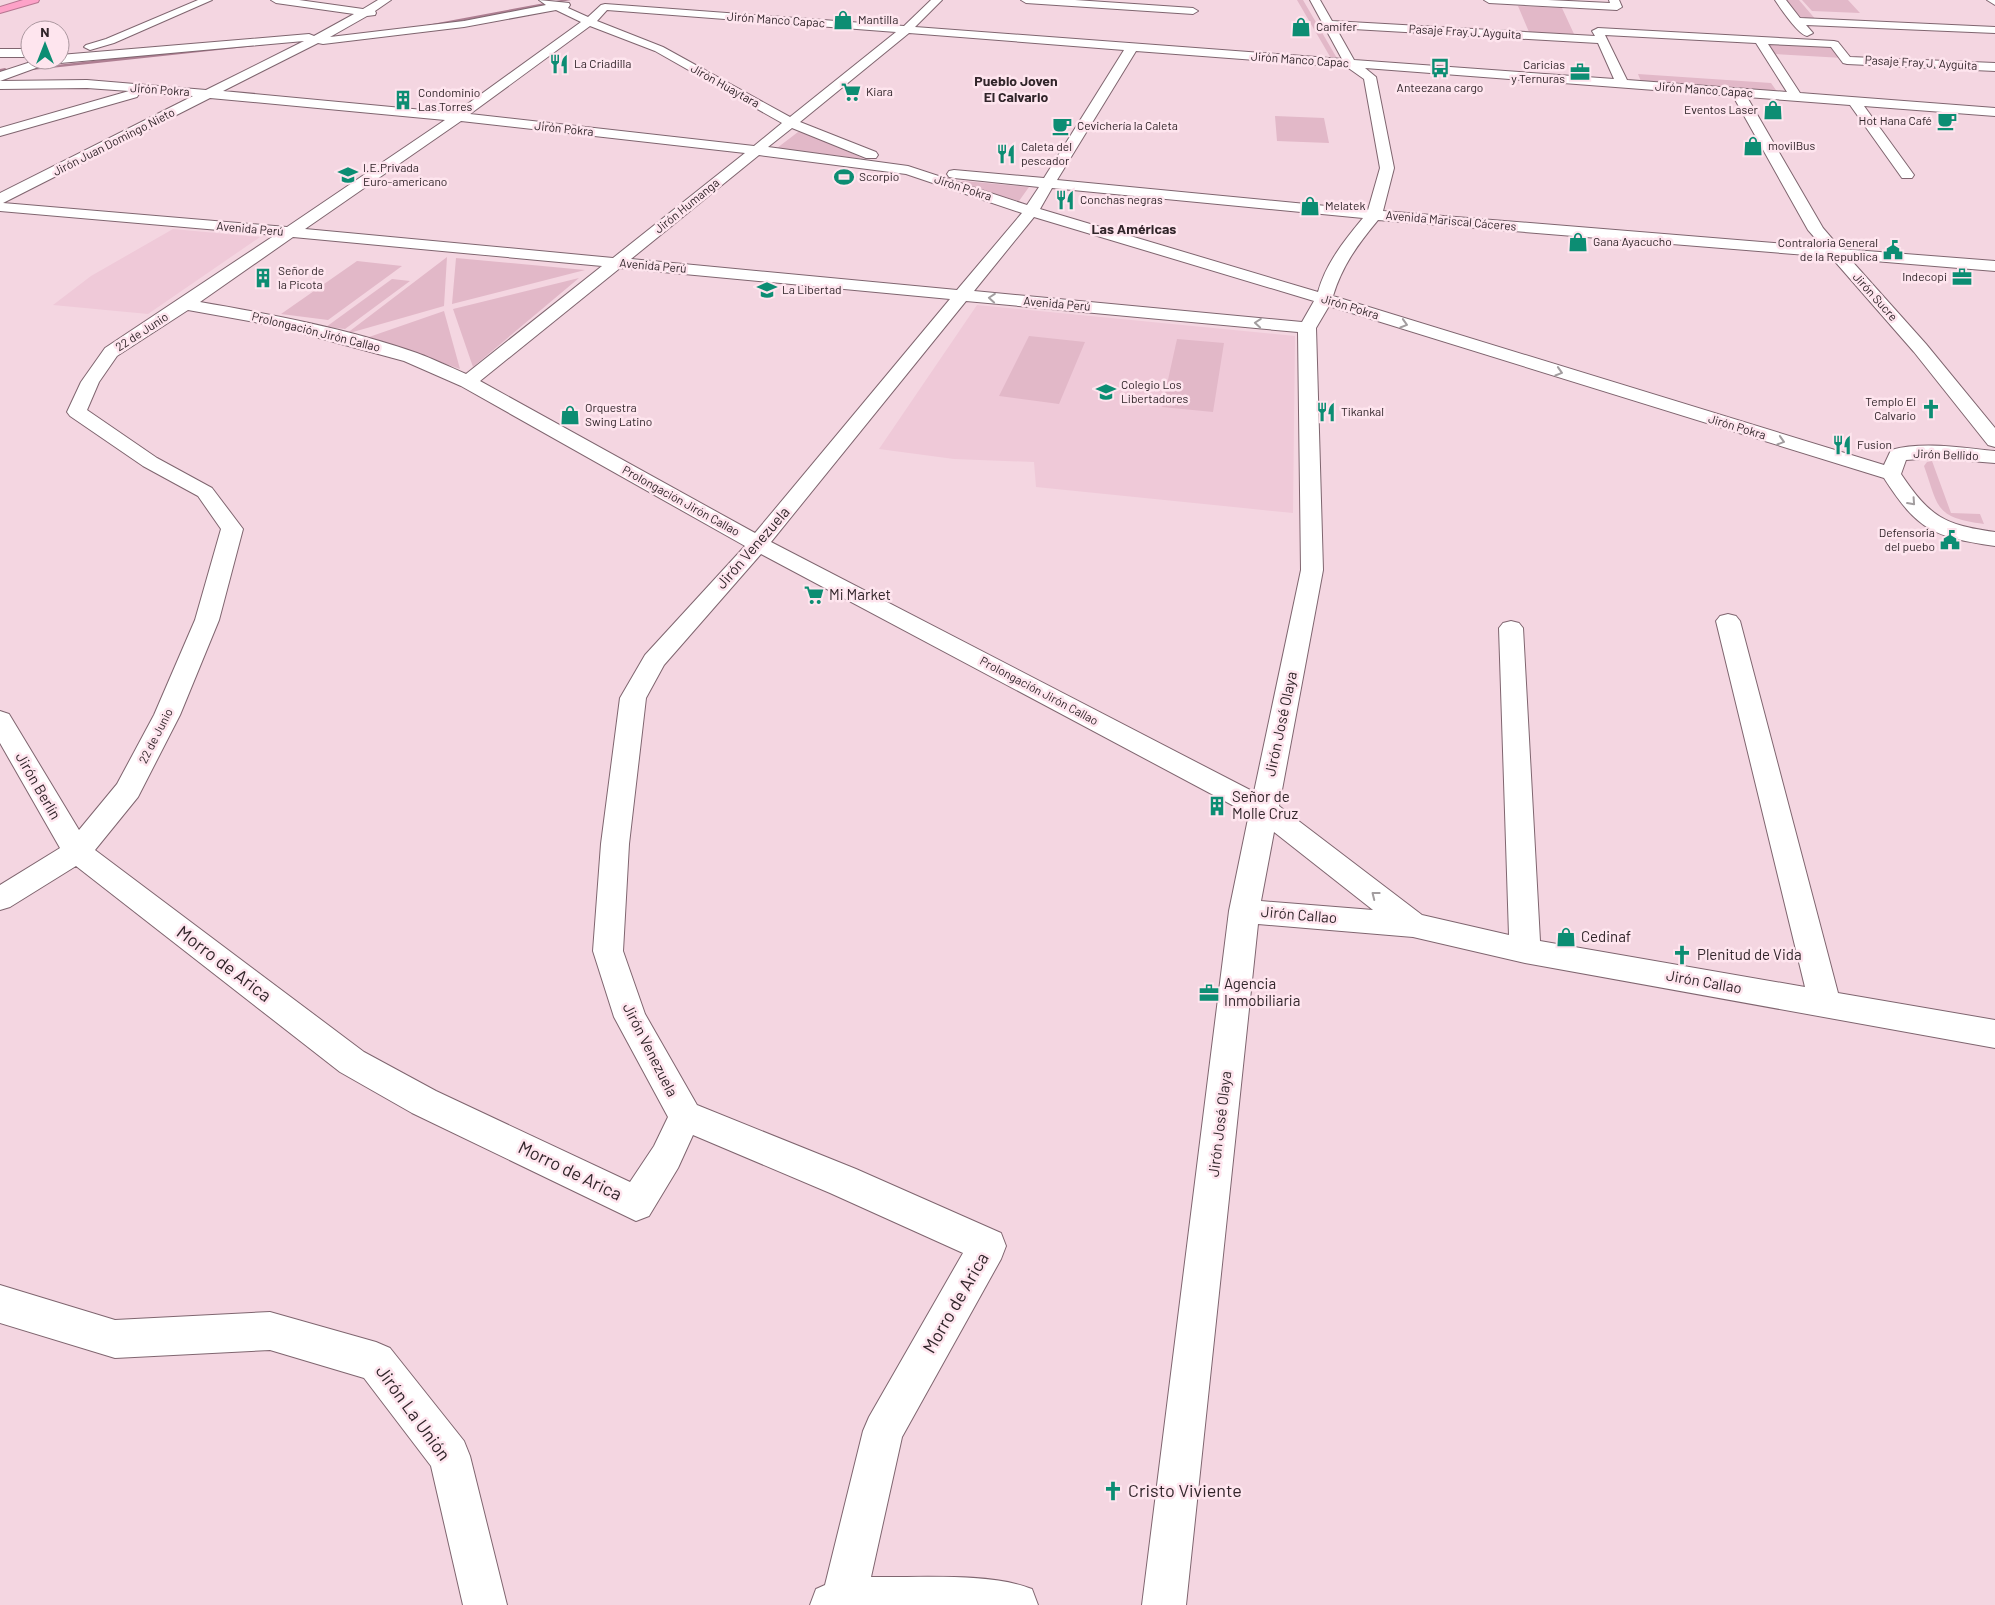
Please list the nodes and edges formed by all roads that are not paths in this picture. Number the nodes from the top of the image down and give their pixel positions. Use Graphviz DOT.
graph roads {
  1 [pos="34,0"];
  2 [pos="207,0"];
  3 [pos="276,0"];
  4 [pos="386,0"];
  5 [pos="937,0"];
  6 [pos="1026,0"];
  7 [pos="1315,0"];
  8 [pos="1489,0"];
  9 [pos="1780,0"];
  10 [pos="1992,0"];
  11 [pos="1995,2"];
  12 [pos="552,3"];
  13 [pos="575,3"];
  14 [pos="1616,3"];
  15 [pos="601,4"];
  16 [pos="765,9"];
  17 [pos="0,10"];
  18 [pos="1193,10"];
  19 [pos="365,12"];
  20 [pos="384,15"];
  21 [pos="412,18"];
  22 [pos="752,18"];
  23 [pos="1796,21"];
  24 [pos="589,22"];
  25 [pos="461,24"];
  26 [pos="1329,24"];
  27 [pos="906,30"];
  28 [pos="1995,30"];
  29 [pos="323,35"];
  30 [pos="1599,36"];
  31 [pos="1760,40"];
  32 [pos="308,43"];
  33 [pos="1816,43"];
  34 [pos="1132,47"];
  35 [pos="20,52"];
  36 [pos="73,52"];
  37 [pos="0,53"];
  38 [pos="70,53"];
  39 [pos="70,57"];
  40 [pos="1350,63"];
  41 [pos="1995,67"];
  42 [pos="20,69"];
  43 [pos="0,77"];
  44 [pos="1622,84"];
  45 [pos="0,85"];
  46 [pos="151,89"];
  47 [pos="1738,92"];
  48 [pos="208,94"];
  49 [pos="1796,97"];
  50 [pos="1854,101"];
  51 [pos="1995,112"];
  52 [pos="458,117"];
  53 [pos="791,123"];
  54 [pos="0,132"];
  55 [pos="756,150"];
  56 [pos="908,170"];
  57 [pos="1907,174"];
  58 [pos="1048,182"];
  59 [pos="0,199"];
  60 [pos="0,207"];
  61 [pos="1032,211"];
  62 [pos="1374,215"];
  63 [pos="290,232"];
  64 [pos="1835,253"];
  65 [pos="616,263"];
  66 [pos="1995,266"];
  67 [pos="962,296"];
  68 [pos="1324,299"];
  69 [pos="186,304"];
  70 [pos="1307,328"];
  71 [pos="468,382"];
  72 [pos="1995,441"];
  73 [pos="1995,457"];
  74 [pos="1891,474"];
  75 [pos="1995,539"];
  76 [pos="758,544"];
  77 [pos="1728,620"];
  78 [pos="1512,628"];
  79 [pos="0,720"];
  80 [pos="1263,809"];
  81 [pos="77,852"];
  82 [pos="0,899"];
  83 [pos="1244,911"];
  84 [pos="1413,925"];
  85 [pos="1525,951"];
  86 [pos="1824,1004"];
  87 [pos="1995,1034"];
  88 [pos="685,1116"];
  89 [pos="0,1304"];
  90 [pos="838,1602"];
  91 [pos="485,1605"];
  92 [pos="1016,1605"];
  93 [pos="1164,1605"];
  1 -- 17 [label="highway"];
  2 -- 36 [label="street"];
  3 -- 19 [label="street"];
  4 -- 19 [label="street, Jirón Juan Domingo Nieto"];
  5 -- 27 [label="street, Jirón Humanga"];
  6 -- 18 [label="street"];
  7 -- 26 [label="street"];
  8 -- 14 [label="street"];
  9 -- 23 [label="street"];
  10 -- 11 [label="street"];
  12 -- 13 [label="street"];
  12 -- 24 [label="street, Jirón Huaytara"];
  12 -- 25 [label="street"];
  15 -- 22 [label="street, Jirón Manco Capac"];
  15 -- 24 [label="street, 22 de Junio"];
  16 -- 22 [label="street"];
  19 -- 20 [label="street"];
  19 -- 29 [label="street, Jirón Juan Domingo Nieto"];
  21 -- 25 [label="street"];
  22 -- 27 [label="street, Jirón Manco Capac"];
  23 -- 28 [label="street"];
  23 -- 33 [label="street"];
  24 -- 52 [label="street, 22 de Junio"];
  24 -- 53 [label="street, Jirón Huaytara"];
  25 -- 32 [label="street"];
  26 -- 30 [label="street, Pasaje Fray J. Ayguita"];
  26 -- 40 [label="street"];
  27 -- 34 [label="street, Jirón Manco Capac"];
  27 -- 53 [label="street, Jirón Humanga"];
  29 -- 32 [label="street, Jirón Juan Domingo Nieto"];
  29 -- 39 [label="street"];
  30 -- 31 [label="street, Pasaje Fray J. Ayguita"];
  30 -- 44 [label="street"];
  31 -- 33 [label="street, Pasaje Fray J. Ayguita"];
  31 -- 49 [label="street"];
  32 -- 48 [label="street, Jirón Juan Domingo Nieto"];
  33 -- 41 [label="street, Pasaje Fray J. Ayguita"];
  34 -- 40 [label="street, Jirón Manco Capac"];
  34 -- 58 [label="street, Jirón Venezuela"];
  35 -- 37 [label="street"];
  36 -- 38 [label="street"];
  40 -- 44 [label="street, Jirón Manco Capac"];
  40 -- 62 [label="street"];
  42 -- 43 [label="street"];
  44 -- 47 [label="street, Jirón Manco Capac"];
  45 -- 46 [label="street, Jirón Pokra"];
  46 -- 48 [label="street, Jirón Pokra"];
  46 -- 54 [label="street"];
  47 -- 49 [label="street, Jirón Manco Capac"];
  47 -- 64 [label="street, Jirón Sucre"];
  48 -- 52 [label="street, Jirón Pokra"];
  48 -- 59 [label="street, Jirón Juan Domingo Nieto"];
  49 -- 50 [label="street, Jirón Manco Capac"];
  50 -- 51 [label="street, Jirón Manco Capac"];
  50 -- 57 [label="street"];
  52 -- 55 [label="street, Jirón Pokra"];
  52 -- 63 [label="street, 22 de Junio"];
  53 -- 55 [label="street, Jirón Humanga"];
  53 -- 56 [label="street, Jirón Huaytara"];
  55 -- 56 [label="street, Jirón Pokra"];
  55 -- 65 [label="street, Jirón Humanga"];
  56 -- 58 [label="street, Avenida Mariscal Cáceres"];
  56 -- 61 [label="street, Jirón Pokra"];
  58 -- 61 [label="street, Jirón Venezuela"];
  58 -- 62 [label="street, Avenida Mariscal Cáceres"];
  60 -- 63 [label="street, Avenida Perú"];
  61 -- 67 [label="street, Jirón Venezuela"];
  61 -- 68 [label="street, Jirón Pokra"];
  62 -- 64 [label="street, Avenida Mariscal Cáceres"];
  62 -- 68 [label="street"];
  63 -- 65 [label="street, Avenida Perú"];
  63 -- 69 [label="street, 22 de Junio"];
  64 -- 66 [label="street, Avenida Mariscal Cáceres"];
  64 -- 72 [label="street, Jirón Sucre"];
  65 -- 67 [label="street, Avenida Perú"];
  65 -- 71 [label="street, Jirón Humanga"];
  70 -- 67 [label="street, Avenida Perú, one-way"];
  67 -- 76 [label="street, Jirón Venezuela"];
  68 -- 70 [label="street"];
  68 -- 74 [label="street, Jirón Pokra, one-way"];
  69 -- 71 [label="street, Prolongación Jirón Callao"];
  69 -- 81 [label="street, 22 de Junio"];
  70 -- 80 [label="street, Jirón José Olaya"];
  71 -- 76 [label="street, Prolongación Jirón Callao"];
  73 -- 74 [label="street, Jirón Bellido"];
  74 -- 75 [label="street, one-way"];
  76 -- 80 [label="street, Prolongación Jirón Callao"];
  76 -- 88 [label="street, Jirón Venezuela"];
  77 -- 86 [label="street"];
  78 -- 85 [label="street"];
  79 -- 81 [label="street, Jirón Berlín"];
  80 -- 83 [label="street, Jirón José Olaya"];
  84 -- 80 [label="street, Jirón Callao, one-way"];
  81 -- 82 [label="street"];
  81 -- 88 [label="street, Morro de Arica"];
  83 -- 84 [label="street, Jirón Callao"];
  83 -- 93 [label="street, Jirón José Olaya"];
  84 -- 85 [label="street, Jirón Callao"];
  85 -- 86 [label="street, Jirón Callao"];
  86 -- 87 [label="street, Jirón Callao"];
  88 -- 90 [label="street, Morro de Arica"];
  89 -- 91 [label="street, Jirón La Unión"];
  90 -- 92 [label="street"];
}
